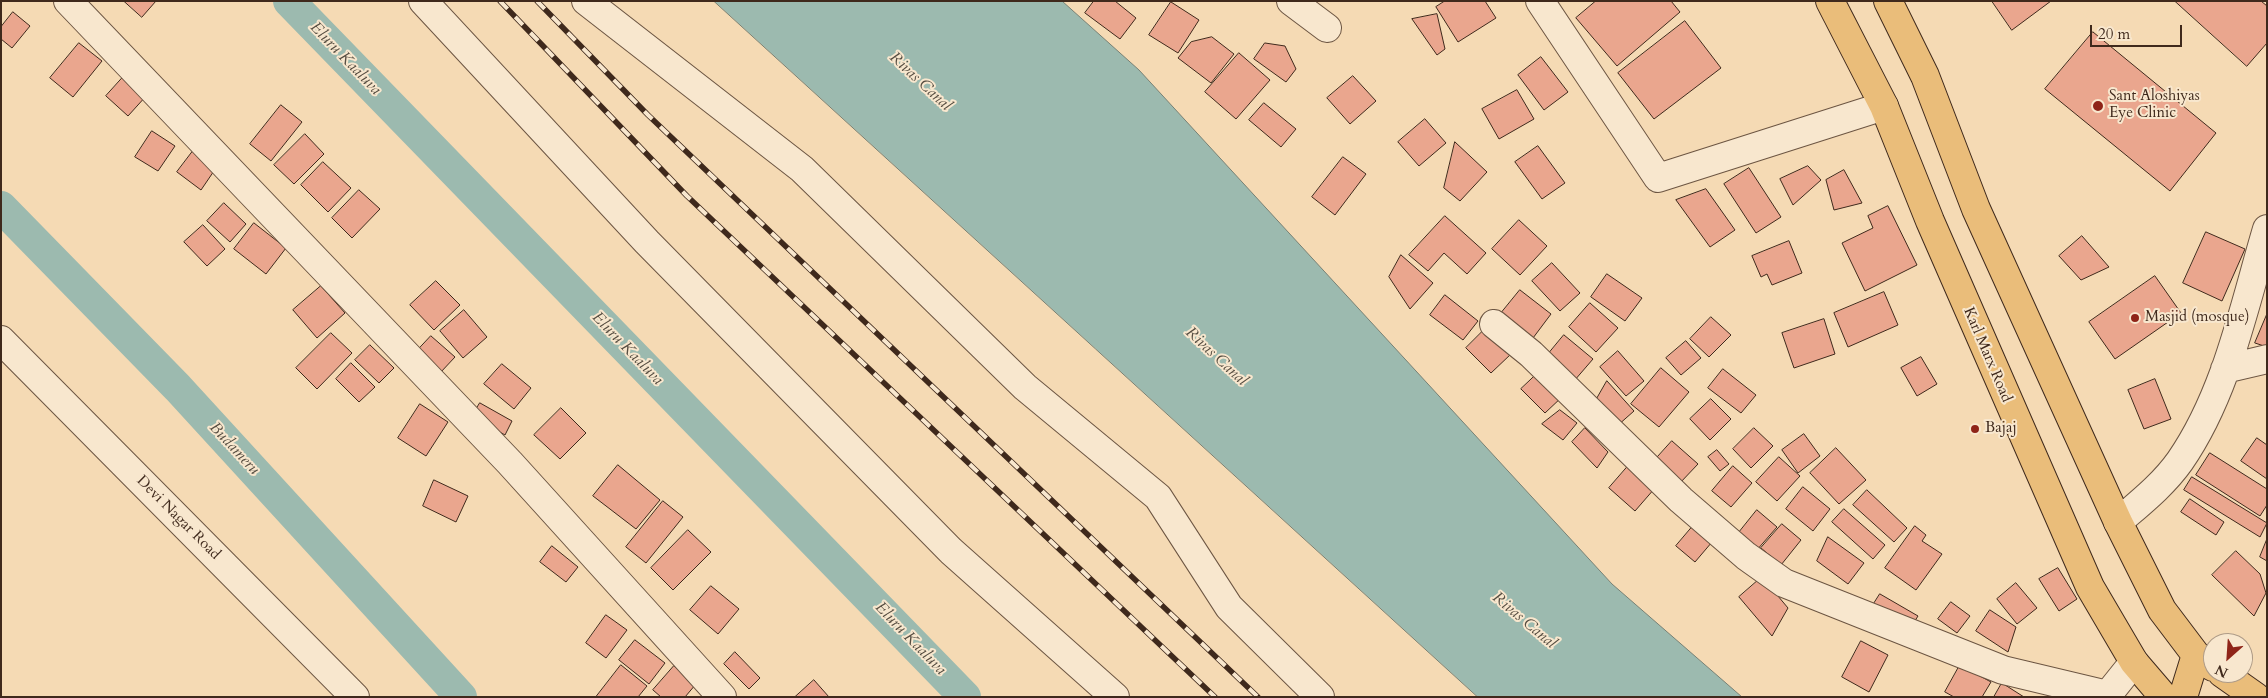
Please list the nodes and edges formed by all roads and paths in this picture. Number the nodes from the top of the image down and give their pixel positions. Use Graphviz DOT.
graph roads {
  1 [pos="68,1"];
  2 [pos="423,1"];
  3 [pos="586,1"];
  4 [pos="1291,1"];
  5 [pos="1540,1"];
  6 [pos="1830,1"];
  7 [pos="1888,1"];
  8 [pos="1327,28"];
  9 [pos="1884,106"];
  10 [pos="2267,229"];
  11 [pos="1494,324"];
  12 [pos="1,340"];
  13 [pos="2267,358"];
  14 [pos="2225,369"];
  15 [pos="2118,522"];
  16 [pos="2203,660"];
  17 [pos="2134,662"];
  18 [pos="2203,663"];
  19 [pos="2236,683"];
  20 [pos="2107,696"];
  21 [pos="355,697"];
  22 [pos="722,697"];
  23 [pos="1115,697"];
  24 [pos="1320,697"];
  25 [pos="2164,697"];
  26 [pos="2183,697"];
  27 [pos="2256,697"];
  1 -- 22 [label="street"];
  2 -- 23 [label="street"];
  3 -- 24 [label="street"];
  4 -- 8 [label="street"];
  5 -- 9 [label="street"];
  6 -- 9 [label="main road, Karl Marx Road"];
  7 -- 15 [label="main road"];
  9 -- 17 [label="main road, Karl Marx Road"];
  10 -- 14 [label="street"];
  11 -- 20 [label="street"];
  12 -- 21 [label="street, Devi Nagar Road"];
  13 -- 14 [label="street"];
  14 -- 15 [label="street"];
  15 -- 16 [label="main road"];
  17 -- 20 [label="street"];
  17 -- 25 [label="main road, Karl Marx Road"];
  18 -- 26 [label="main road"];
  19 -- 27 [label="main road"];
}
